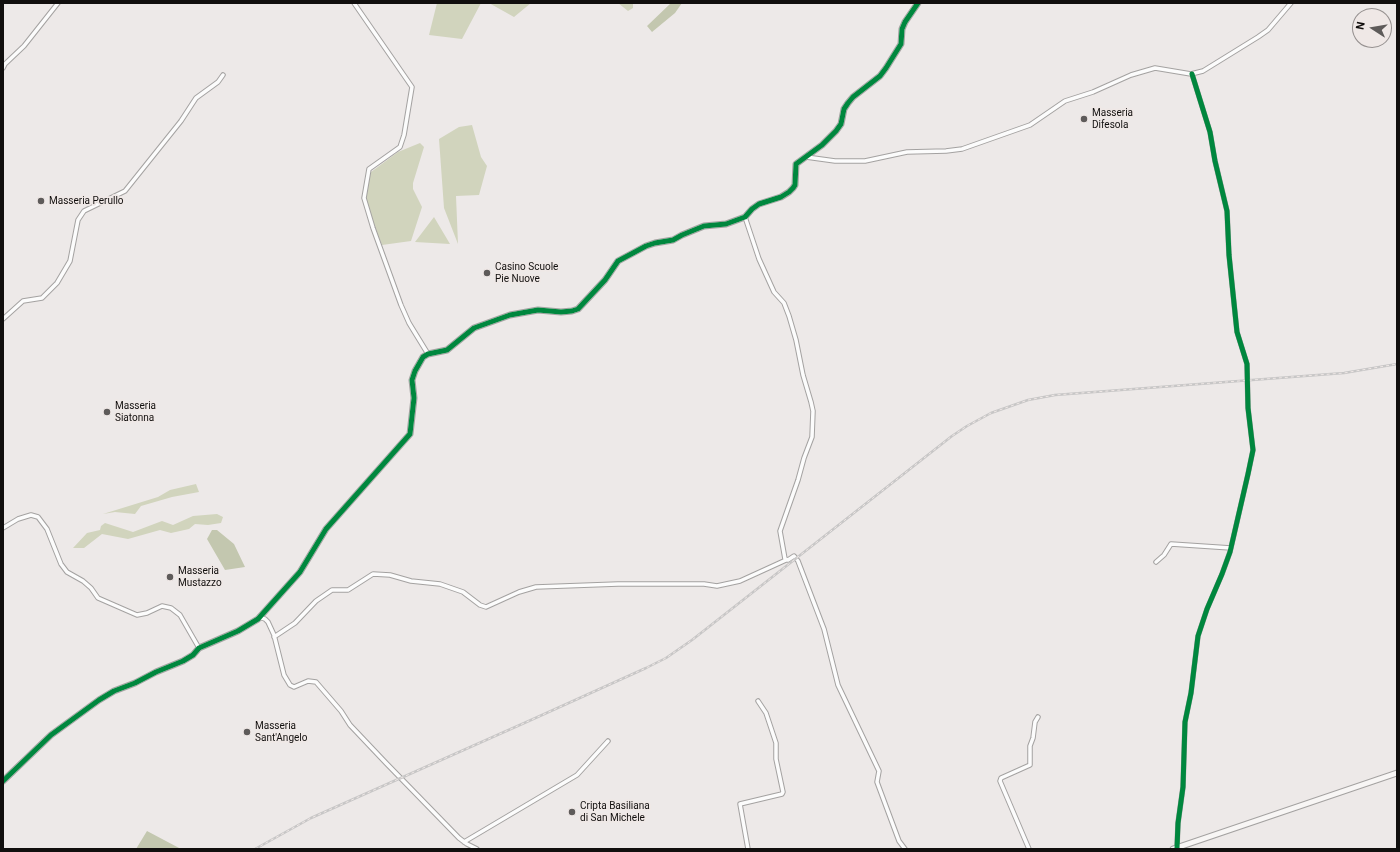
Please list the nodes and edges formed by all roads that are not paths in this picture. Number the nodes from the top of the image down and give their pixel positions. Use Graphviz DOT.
graph roads {
  1 [pos="58,3"];
  2 [pos="354,3"];
  3 [pos="918,3"];
  4 [pos="1291,3"];
  5 [pos="3,68"];
  6 [pos="1192,74"];
  7 [pos="223,75"];
  8 [pos="805,157"];
  9 [pos="745,218"];
  10 [pos="3,319"];
  11 [pos="428,354"];
  12 [pos="3,528"];
  13 [pos="1231,548"];
  14 [pos="786,560"];
  15 [pos="1156,562"];
  16 [pos="259,617"];
  17 [pos="274,637"];
  18 [pos="199,648"];
  19 [pos="758,701"];
  20 [pos="1038,717"];
  21 [pos="608,741"];
  22 [pos="1397,773"];
  23 [pos="3,781"];
  24 [pos="464,842"];
  25 [pos="1175,848"];
  26 [pos="477,849"];
  27 [pos="748,849"];
  28 [pos="905,849"];
  29 [pos="1029,849"];
  1 -- 5 [label="street"];
  2 -- 11 [label="street"];
  3 -- 8 [label="street"];
  4 -- 6 [label="street"];
  6 -- 8 [label="street"];
  6 -- 13 [label="street"];
  7 -- 10 [label="street"];
  8 -- 9 [label="street"];
  9 -- 11 [label="street"];
  9 -- 14 [label="street"];
  11 -- 16 [label="street"];
  12 -- 18 [label="street"];
  13 -- 15 [label="street"];
  13 -- 25 [label="street"];
  14 -- 17 [label="street"];
  14 -- 28 [label="street"];
  16 -- 17 [label="street"];
  16 -- 18 [label="street"];
  17 -- 24 [label="street"];
  18 -- 23 [label="street"];
  19 -- 27 [label="street"];
  20 -- 29 [label="street"];
  21 -- 24 [label="street"];
  22 -- 25 [label="street"];
  24 -- 26 [label="street"];
}
